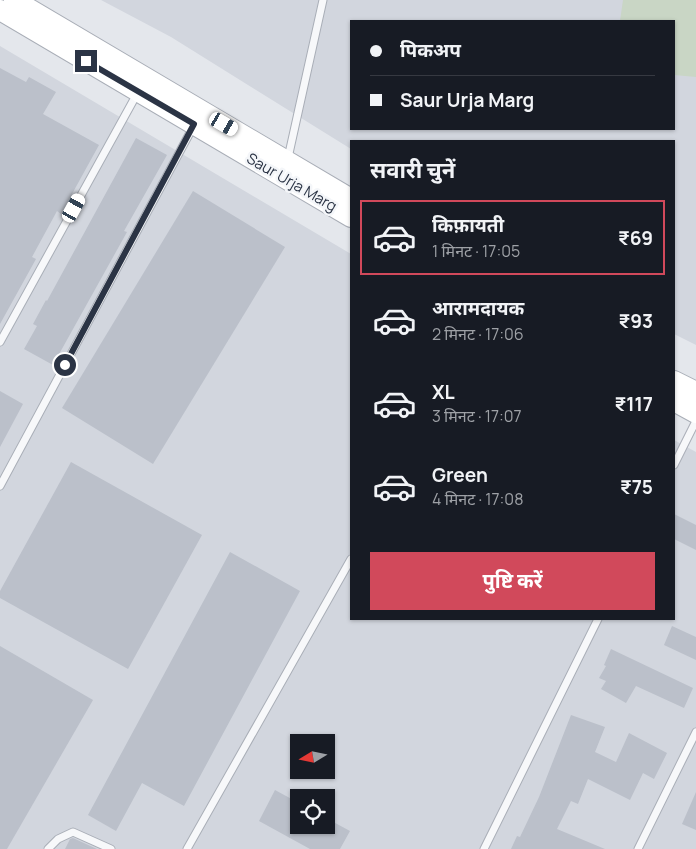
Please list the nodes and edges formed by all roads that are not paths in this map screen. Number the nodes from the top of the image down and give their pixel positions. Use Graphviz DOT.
graph roads {
  1 [pos="14,0"];
  2 [pos="323,0"];
  3 [pos="0,10"];
  4 [pos="90,54"];
  5 [pos="138,91"];
  6 [pos="194,124"];
  7 [pos="285,169"];
  8 [pos="350,199"];
  9 [pos="350,215"];
  10 [pos="0,342"];
  11 [pos="675,382"];
  12 [pos="696,392"];
  13 [pos="675,402"];
  14 [pos="696,413"];
  15 [pos="696,420"];
  16 [pos="675,464"];
  17 [pos="0,486"];
  18 [pos="350,561"];
  19 [pos="598,620"];
  20 [pos="696,732"];
  21 [pos="48,849"];
  22 [pos="111,849"];
  23 [pos="187,849"];
  24 [pos="484,849"];
  25 [pos="638,849"];
  1 -- 4 [label="street, Saur Urja Marg"];
  2 -- 7 [label="lane"];
  3 -- 4 [label="street, Saur Urja Marg"];
  4 -- 5 [label="street, Saur Urja Marg"];
  4 -- 7 [label="street, Saur Urja Marg"];
  5 -- 6 [label="street, Saur Urja Marg"];
  5 -- 10 [label="lane"];
  6 -- 7 [label="street, Saur Urja Marg"];
  6 -- 17 [label="lane"];
  7 -- 8 [label="street, Saur Urja Marg"];
  7 -- 9 [label="street, Saur Urja Marg"];
  11 -- 12 [label="street"];
  13 -- 14 [label="street"];
  15 -- 16 [label="lane"];
  18 -- 23 [label="lane"];
  19 -- 24 [label="lane"];
  20 -- 25 [label="lane"];
  21 -- 22 [label="lane"];
}
